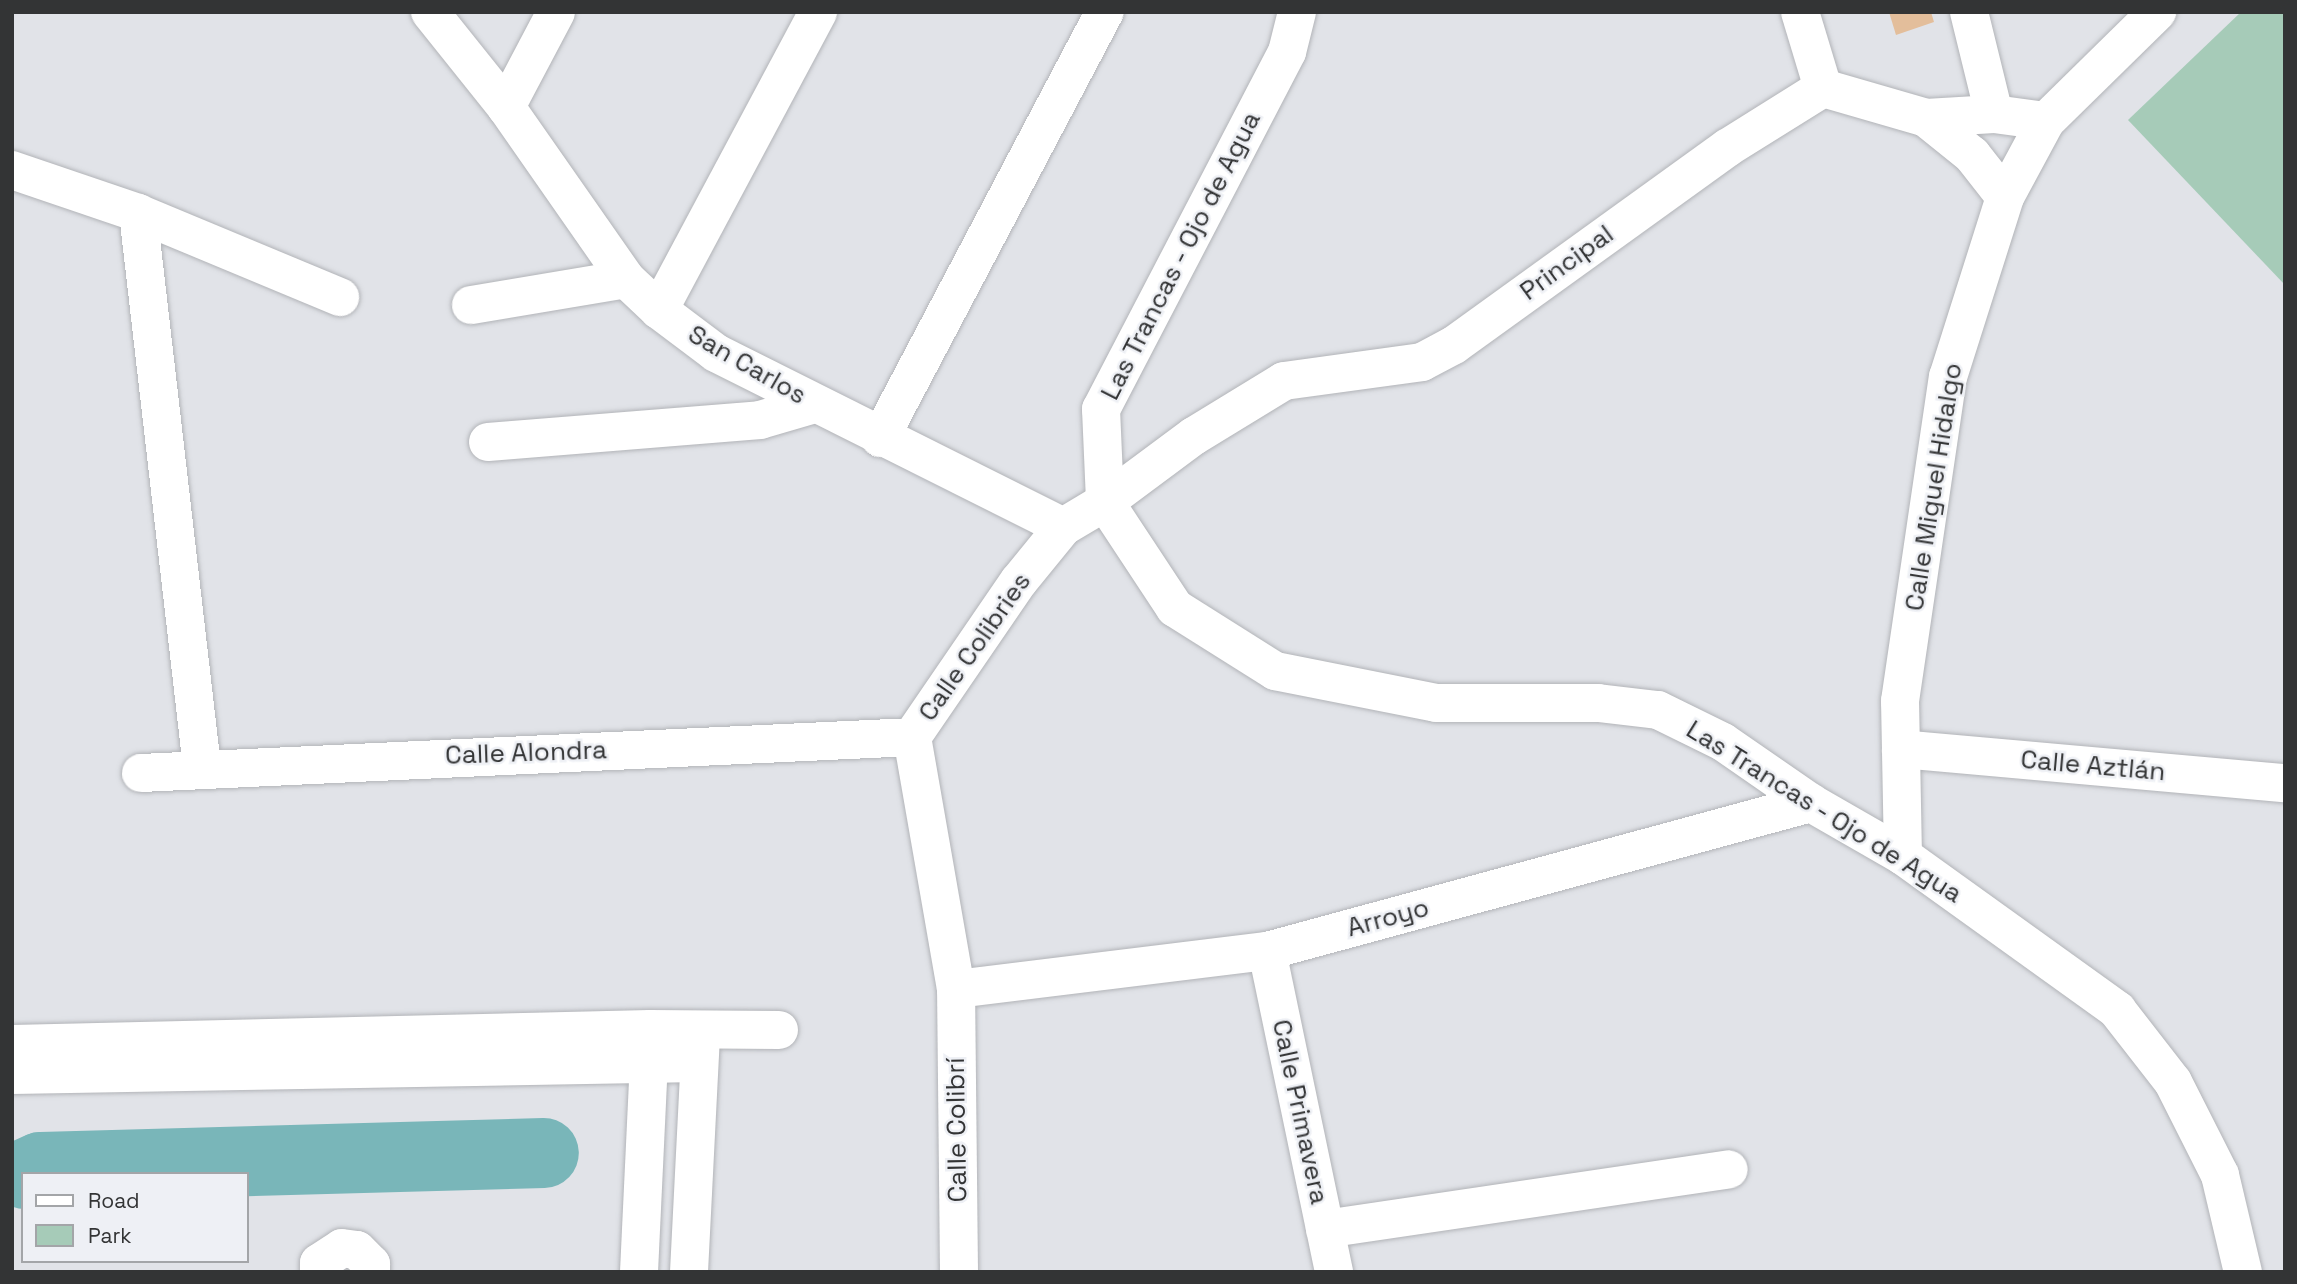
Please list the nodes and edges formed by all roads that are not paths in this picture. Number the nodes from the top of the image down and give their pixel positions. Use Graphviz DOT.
graph roads {
  1 [pos="430,12"];
  2 [pos="556,12"];
  3 [pos="818,12"];
  4 [pos="1105,12"];
  5 [pos="1297,12"];
  6 [pos="1800,12"];
  7 [pos="1969,12"];
  8 [pos="2157,12"];
  9 [pos="1823,88"];
  10 [pos="506,107"];
  11 [pos="1994,114"];
  12 [pos="1926,118"];
  13 [pos="2046,121"];
  14 [pos="12,170"];
  15 [pos="2006,197"];
  16 [pos="138,213"];
  17 [pos="626,279"];
  18 [pos="340,297"];
  19 [pos="471,305"];
  20 [pos="659,310"];
  21 [pos="815,404"];
  22 [pos="880,438"];
  23 [pos="488,442"];
  24 [pos="1105,502"];
  25 [pos="1063,527"];
  26 [pos="912,737"];
  27 [pos="1901,750"];
  28 [pos="202,767"];
  29 [pos="141,773"];
  30 [pos="2285,783"];
  31 [pos="1811,803"];
  32 [pos="1903,856"];
  33 [pos="1267,951"];
  34 [pos="956,989"];
  35 [pos="779,1030"];
  36 [pos="12,1044"];
  37 [pos="649,1045"];
  38 [pos="700,1046"];
  39 [pos="12,1075"];
  40 [pos="1729,1169"];
  41 [pos="1325,1229"];
  42 [pos="319,1272"];
  43 [pos="371,1272"];
  44 [pos="639,1272"];
  45 [pos="689,1272"];
  46 [pos="959,1272"];
  47 [pos="1334,1272"];
  48 [pos="2243,1272"];
  1 -- 10 [label="street, San Carlos"];
  2 -- 10 [label="street"];
  3 -- 20 [label="street"];
  4 -- 22 [label="street"];
  5 -- 24 [label="street, Las Trancas - Ojo de Agua"];
  6 -- 9 [label="street"];
  7 -- 11 [label="street"];
  8 -- 13 [label="street, Calle Miguel Hidalgo"];
  9 -- 12 [label="street"];
  9 -- 24 [label="street, Principal"];
  10 -- 17 [label="street, San Carlos"];
  11 -- 12 [label="street"];
  11 -- 13 [label="street"];
  12 -- 15 [label="street"];
  13 -- 15 [label="street, Calle Miguel Hidalgo"];
  14 -- 16 [label="street"];
  15 -- 27 [label="street, Calle Miguel Hidalgo"];
  16 -- 18 [label="street"];
  16 -- 28 [label="street"];
  17 -- 19 [label="street"];
  17 -- 20 [label="street, San Carlos"];
  20 -- 21 [label="street, San Carlos"];
  21 -- 22 [label="street, San Carlos"];
  21 -- 23 [label="street"];
  22 -- 25 [label="street, San Carlos"];
  24 -- 25 [label="street, Calle Colibries"];
  24 -- 31 [label="street, Las Trancas - Ojo de Agua"];
  25 -- 26 [label="street, Calle Colibries"];
  26 -- 28 [label="street, Calle Alondra"];
  26 -- 34 [label="street, Calle Colibries"];
  27 -- 30 [label="street, Calle Aztlán"];
  27 -- 32 [label="street, Calle Miguel Hidalgo"];
  28 -- 29 [label="street, Calle Alondra"];
  31 -- 32 [label="street, Las Trancas - Ojo de Agua"];
  31 -- 33 [label="street, Arroyo"];
  32 -- 48 [label="street, Las Trancas - Ojo de Agua"];
  33 -- 34 [label="street, Arroyo"];
  33 -- 41 [label="street, Calle Primavera"];
  34 -- 46 [label="street, Calle Colibrí"];
  35 -- 38 [label="street"];
  36 -- 37 [label="street"];
  37 -- 38 [label="street"];
  37 -- 39 [label="street"];
  37 -- 44 [label="street"];
  38 -- 45 [label="street"];
  40 -- 41 [label="street"];
  41 -- 47 [label="street, Calle Primavera"];
  42 -- 43 [label="street"];
}
